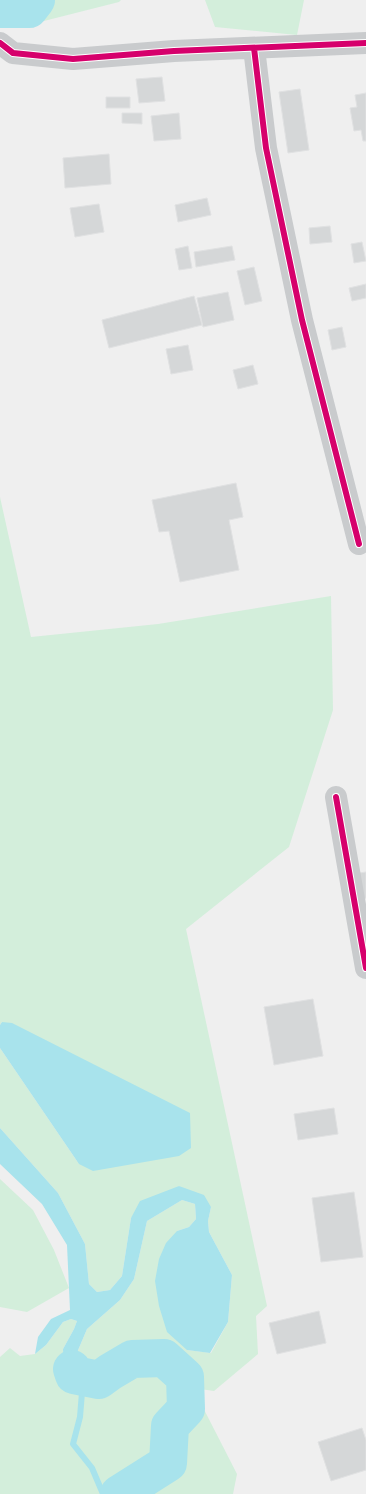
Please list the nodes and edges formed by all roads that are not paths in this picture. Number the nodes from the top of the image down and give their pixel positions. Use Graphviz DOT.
graph roads {
  1 [pos="0,43"];
  2 [pos="366,43"];
  3 [pos="254,48"];
  4 [pos="359,544"];
  5 [pos="336,797"];
  6 [pos="366,968"];
  1 -- 3 [label="street"];
  2 -- 3 [label="street"];
  3 -- 4 [label="street"];
  5 -- 6 [label="street"];
}
